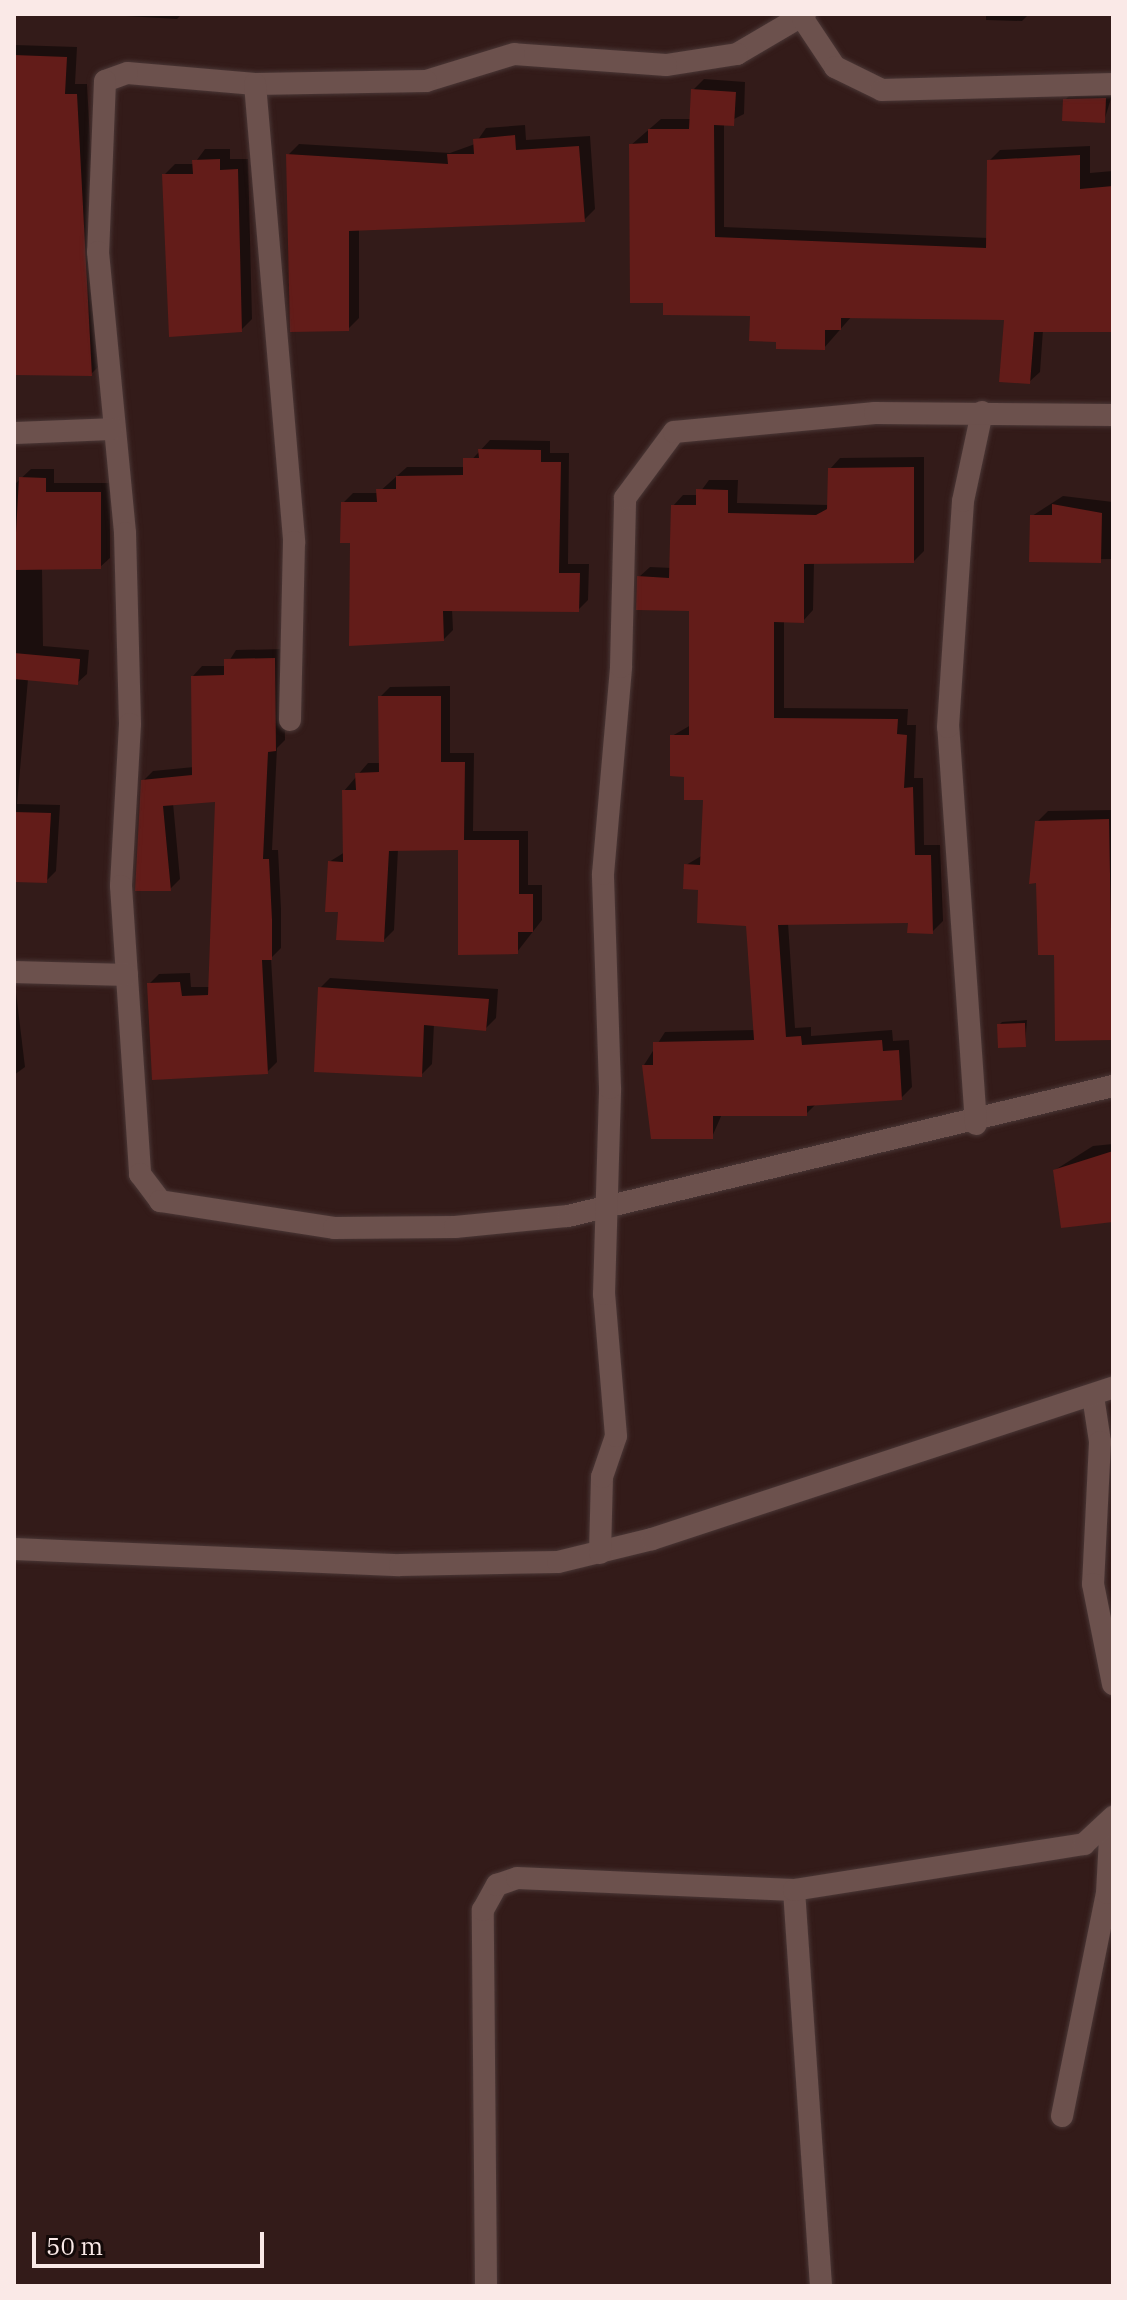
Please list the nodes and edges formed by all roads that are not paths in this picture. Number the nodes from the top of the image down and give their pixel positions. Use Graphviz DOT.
graph roads {
  1 [pos="804,17"];
  2 [pos="255,84"];
  3 [pos="1113,84"];
  4 [pos="982,412"];
  5 [pos="1113,415"];
  6 [pos="112,429"];
  7 [pos="14,433"];
  8 [pos="290,720"];
  9 [pos="14,972"];
  10 [pos="127,975"];
  11 [pos="1113,1086"];
  12 [pos="976,1124"];
  13 [pos="606,1207"];
  14 [pos="1103,1391"];
  15 [pos="14,1549"];
  16 [pos="600,1553"];
  17 [pos="1113,1684"];
  18 [pos="1112,1818"];
  19 [pos="794,1890"];
  20 [pos="1062,2116"];
  21 [pos="486,2286"];
  22 [pos="821,2286"];
  1 -- 2 [label="street"];
  1 -- 3 [label="street"];
  2 -- 6 [label="street"];
  2 -- 8 [label="street"];
  4 -- 5 [label="street"];
  4 -- 12 [label="street"];
  4 -- 13 [label="street"];
  6 -- 7 [label="street"];
  6 -- 10 [label="street"];
  9 -- 10 [label="street"];
  10 -- 13 [label="street"];
  11 -- 12 [label="street"];
  12 -- 13 [label="street"];
  13 -- 16 [label="street"];
  14 -- 16 [label="street"];
  14 -- 17 [label="street"];
  15 -- 16 [label="street"];
  18 -- 19 [label="street"];
  18 -- 20 [label="street"];
  19 -- 21 [label="street"];
  19 -- 22 [label="street"];
}
